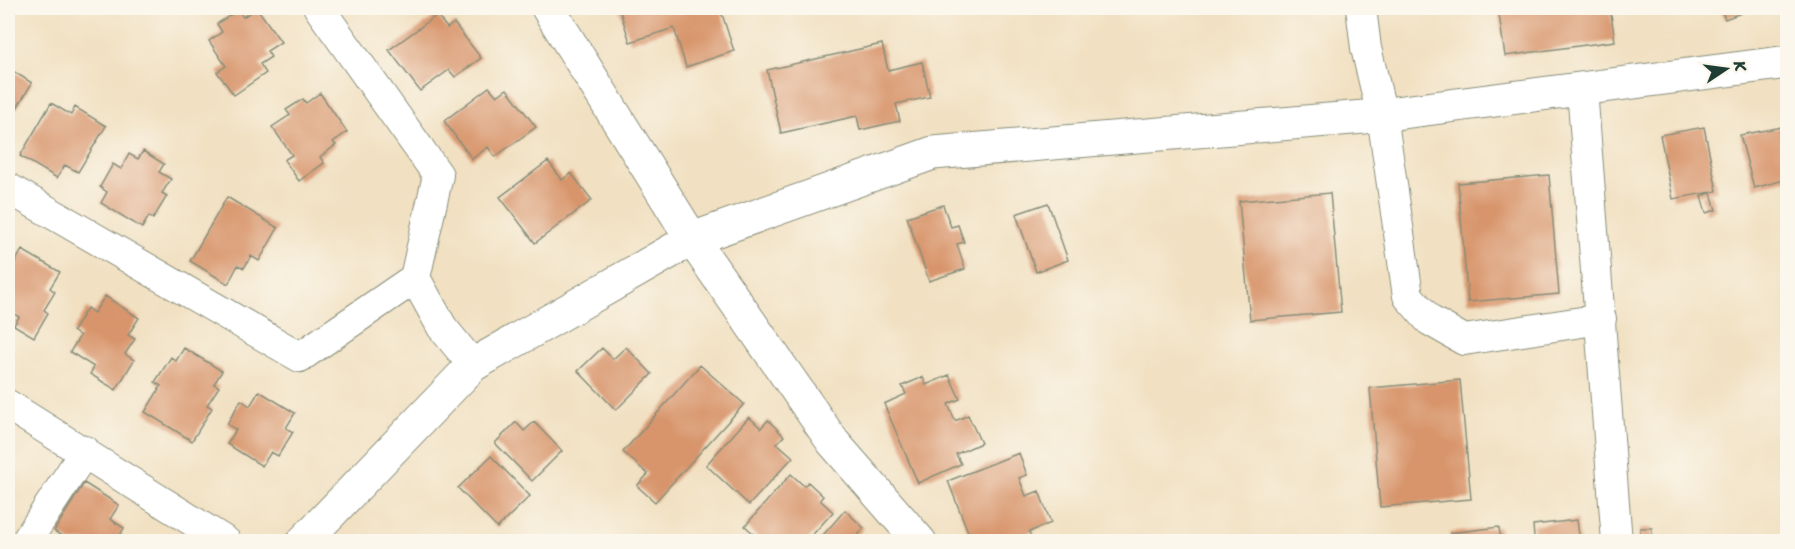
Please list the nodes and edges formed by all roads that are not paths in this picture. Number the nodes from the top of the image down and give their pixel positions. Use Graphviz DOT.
graph roads {
  1 [pos="319,8"];
  2 [pos="548,8"];
  3 [pos="1361,8"];
  4 [pos="1788,62"];
  5 [pos="1582,89"];
  6 [pos="1382,115"];
  7 [pos="8,188"];
  8 [pos="692,239"];
  9 [pos="416,278"];
  10 [pos="1601,319"];
  11 [pos="473,365"];
  12 [pos="8,405"];
  13 [pos="85,452"];
  14 [pos="26,542"];
  15 [pos="226,542"];
  16 [pos="303,542"];
  17 [pos="920,542"];
  18 [pos="1617,542"];
  1 -- 9 [label="street"];
  2 -- 8 [label="street"];
  3 -- 6 [label="street"];
  4 -- 5 [label="street"];
  5 -- 6 [label="street"];
  5 -- 10 [label="street"];
  6 -- 8 [label="street"];
  6 -- 10 [label="street"];
  7 -- 9 [label="street"];
  8 -- 11 [label="street"];
  8 -- 17 [label="street"];
  9 -- 11 [label="street"];
  10 -- 18 [label="street"];
  11 -- 16 [label="street"];
  12 -- 13 [label="street"];
  13 -- 14 [label="street"];
  13 -- 15 [label="street"];
}
